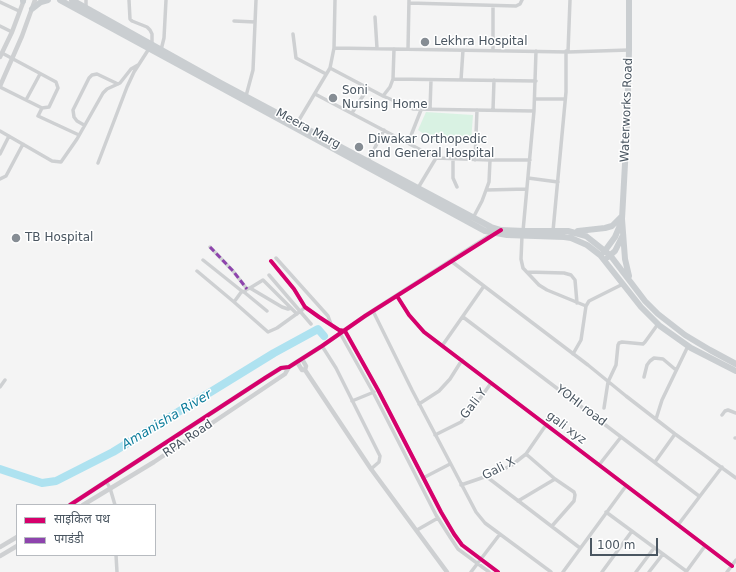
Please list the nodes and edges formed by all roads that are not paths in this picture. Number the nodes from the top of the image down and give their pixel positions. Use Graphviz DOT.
graph roads {
  1 [pos="23,0"];
  2 [pos="35,0"];
  3 [pos="48,0"];
  4 [pos="60,0"];
  5 [pos="72,0"];
  6 [pos="86,0"];
  7 [pos="129,0"];
  8 [pos="166,0"];
  9 [pos="256,0"];
  10 [pos="335,0"];
  11 [pos="522,0"];
  12 [pos="570,0"];
  13 [pos="629,0"];
  14 [pos="0,2"];
  15 [pos="409,2"];
  16 [pos="452,2"];
  17 [pos="493,6"];
  18 [pos="86,8"];
  19 [pos="32,9"];
  20 [pos="20,11"];
  21 [pos="375,17"];
  22 [pos="234,21"];
  23 [pos="255,22"];
  24 [pos="0,26"];
  25 [pos="12,32"];
  26 [pos="293,34"];
  27 [pos="150,46"];
  28 [pos="334,48"];
  29 [pos="377,48"];
  30 [pos="394,49"];
  31 [pos="408,49"];
  32 [pos="463,50"];
  33 [pos="629,50"];
  34 [pos="493,51"];
  35 [pos="536,51"];
  36 [pos="161,52"];
  37 [pos="567,52"];
  38 [pos="1,55"];
  39 [pos="12,58"];
  40 [pos="138,65"];
  41 [pos="330,68"];
  42 [pos="40,74"];
  43 [pos="326,74"];
  44 [pos="393,79"];
  45 [pos="431,80"];
  46 [pos="461,80"];
  47 [pos="494,80"];
  48 [pos="536,81"];
  49 [pos="118,84"];
  50 [pos="0,86"];
  51 [pos="368,88"];
  52 [pos="315,94"];
  53 [pos="246,96"];
  54 [pos="383,96"];
  55 [pos="535,99"];
  56 [pos="565,99"];
  57 [pos="26,100"];
  58 [pos="42,108"];
  59 [pos="430,109"];
  60 [pos="421,110"];
  61 [pos="477,110"];
  62 [pos="493,110"];
  63 [pos="534,111"];
  64 [pos="352,113"];
  65 [pos="84,125"];
  66 [pos="296,125"];
  67 [pos="384,130"];
  68 [pos="0,131"];
  69 [pos="79,135"];
  70 [pos="9,136"];
  71 [pos="408,143"];
  72 [pos="23,144"];
  73 [pos="0,154"];
  74 [pos="436,158"];
  75 [pos="453,159"];
  76 [pos="476,160"];
  77 [pos="490,160"];
  78 [pos="530,160"];
  79 [pos="368,162"];
  80 [pos="98,163"];
  81 [pos="528,178"];
  82 [pos="0,179"];
  83 [pos="558,182"];
  84 [pos="457,187"];
  85 [pos="418,188"];
  86 [pos="527,189"];
  87 [pos="486,190"];
  88 [pos="473,218"];
  89 [pos="622,218"];
  90 [pos="501,230"];
  91 [pos="553,231"];
  92 [pos="571,231"];
  93 [pos="522,233"];
  94 [pos="493,234"];
  95 [pos="623,235"];
  96 [pos="210,247"];
  97 [pos="608,253"];
  98 [pos="600,255"];
  99 [pos="276,258"];
  100 [pos="203,260"];
  101 [pos="271,261"];
  102 [pos="451,261"];
  103 [pos="604,261"];
  104 [pos="197,271"];
  105 [pos="526,272"];
  106 [pos="269,275"];
  107 [pos="630,279"];
  108 [pos="623,284"];
  109 [pos="484,286"];
  110 [pos="248,288"];
  111 [pos="243,292"];
  112 [pos="397,296"];
  113 [pos="234,302"];
  114 [pos="577,303"];
  115 [pos="586,306"];
  116 [pos="305,307"];
  117 [pos="291,308"];
  118 [pos="267,311"];
  119 [pos="373,311"];
  120 [pos="299,312"];
  121 [pos="462,317"];
  122 [pos="312,324"];
  123 [pos="331,324"];
  124 [pos="658,324"];
  125 [pos="345,331"];
  126 [pos="340,332"];
  127 [pos="322,346"];
  128 [pos="442,346"];
  129 [pos="688,346"];
  130 [pos="573,354"];
  131 [pos="302,359"];
  132 [pos="462,360"];
  133 [pos="297,362"];
  134 [pos="736,364"];
  135 [pos="289,367"];
  136 [pos="305,370"];
  137 [pos="676,370"];
  138 [pos="736,371"];
  139 [pos="644,377"];
  140 [pos="5,380"];
  141 [pos="608,382"];
  142 [pos="491,383"];
  143 [pos="0,387"];
  144 [pos="378,390"];
  145 [pos="373,392"];
  146 [pos="352,401"];
  147 [pos="419,404"];
  148 [pos="604,408"];
  149 [pos="736,413"];
  150 [pos="722,414"];
  151 [pos="656,419"];
  152 [pos="546,425"];
  153 [pos="675,434"];
  154 [pos="435,435"];
  155 [pos="621,437"];
  156 [pos="526,454"];
  157 [pos="655,462"];
  158 [pos="450,464"];
  159 [pos="599,465"];
  160 [pos="722,467"];
  161 [pos="371,469"];
  162 [pos="423,477"];
  163 [pos="486,477"];
  164 [pos="736,478"];
  165 [pos="555,479"];
  166 [pos="418,480"];
  167 [pos="106,482"];
  168 [pos="461,485"];
  169 [pos="626,486"];
  170 [pos="110,488"];
  171 [pos="699,496"];
  172 [pos="518,501"];
  173 [pos="72,504"];
  174 [pos="85,504"];
  175 [pos="115,504"];
  176 [pos="606,512"];
  177 [pos="438,518"];
  178 [pos="678,525"];
  179 [pos="552,526"];
  180 [pos="417,530"];
  181 [pos="632,531"];
  182 [pos="454,534"];
  183 [pos="500,534"];
  184 [pos="450,537"];
  185 [pos="16,538"];
  186 [pos="705,546"];
  187 [pos="0,547"];
  188 [pos="16,547"];
  189 [pos="580,548"];
  190 [pos="654,548"];
  191 [pos="663,554"];
  192 [pos="0,556"];
  193 [pos="116,556"];
  194 [pos="481,559"];
  195 [pos="736,560"];
  196 [pos="478,563"];
  197 [pos="732,566"];
  198 [pos="605,571"];
  199 [pos="686,571"];
  200 [pos="117,572"];
  201 [pos="447,572"];
  202 [pos="471,572"];
  203 [pos="489,572"];
  204 [pos="498,572"];
  205 [pos="551,572"];
  206 [pos="563,572"];
  207 [pos="636,572"];
  208 [pos="649,572"];
  209 [pos="727,572"];
  1 -- 20 [label="street"];
  2 -- 19 [label="street"];
  3 -- 19 [label="main road"];
  4 -- 27 [label="main road, Meera Marg"];
  5 -- 18 [label="main road, Meera Marg"];
  6 -- 18 [label="street"];
  7 -- 27 [label="street"];
  8 -- 36 [label="street"];
  9 -- 23 [label="street"];
  10 -- 28 [label="street"];
  11 -- 17 [label="street"];
  12 -- 37 [label="street"];
  13 -- 33 [label="main road, Waterworks Road"];
  14 -- 20 [label="street"];
  15 -- 16 [label="street"];
  15 -- 31 [label="street"];
  16 -- 17 [label="street"];
  17 -- 34 [label="street"];
  18 -- 27 [label="main road, Meera Marg"];
  19 -- 39 [label="street"];
  20 -- 25 [label="street"];
  21 -- 29 [label="street"];
  22 -- 23 [label="street"];
  23 -- 53 [label="street"];
  24 -- 25 [label="street"];
  25 -- 38 [label="street"];
  26 -- 43 [label="street"];
  27 -- 36 [label="main road, Meera Marg"];
  27 -- 40 [label="street"];
  28 -- 29 [label="street"];
  28 -- 41 [label="street"];
  29 -- 30 [label="street"];
  30 -- 31 [label="street"];
  30 -- 44 [label="street"];
  31 -- 32 [label="street"];
  32 -- 34 [label="street"];
  32 -- 46 [label="street"];
  33 -- 37 [label="street"];
  33 -- 89 [label="main road, Waterworks Road"];
  34 -- 35 [label="street"];
  35 -- 37 [label="street"];
  35 -- 48 [label="street"];
  36 -- 53 [label="main road, Meera Marg"];
  36 -- 66 [label="main road, Meera Marg"];
  37 -- 56 [label="street"];
  38 -- 39 [label="street"];
  39 -- 42 [label="street"];
  39 -- 50 [label="street"];
  40 -- 49 [label="street"];
  40 -- 80 [label="street"];
  41 -- 43 [label="street"];
  41 -- 51 [label="street"];
  42 -- 57 [label="street"];
  42 -- 58 [label="street"];
  43 -- 52 [label="street"];
  44 -- 45 [label="street"];
  44 -- 54 [label="street"];
  45 -- 46 [label="street"];
  45 -- 59 [label="street"];
  46 -- 47 [label="street"];
  47 -- 48 [label="street"];
  47 -- 62 [label="street"];
  48 -- 55 [label="street"];
  49 -- 65 [label="street"];
  49 -- 65 [label="street"];
  50 -- 57 [label="street"];
  51 -- 54 [label="street"];
  51 -- 64 [label="street"];
  52 -- 64 [label="street"];
  52 -- 66 [label="street"];
  53 -- 66 [label="main road, Meera Marg"];
  54 -- 60 [label="street"];
  55 -- 56 [label="street"];
  55 -- 63 [label="street"];
  56 -- 83 [label="street"];
  57 -- 58 [label="street"];
  58 -- 69 [label="street"];
  59 -- 60 [label="street"];
  59 -- 61 [label="street"];
  60 -- 71 [label="street"];
  61 -- 62 [label="street"];
  61 -- 76 [label="street"];
  62 -- 63 [label="street"];
  63 -- 78 [label="street"];
  64 -- 67 [label="street"];
  65 -- 69 [label="street"];
  66 -- 79 [label="main road, Meera Marg"];
  66 -- 94 [label="main road, Meera Marg"];
  67 -- 71 [label="street"];
  67 -- 79 [label="street"];
  68 -- 70 [label="street"];
  69 -- 72 [label="street"];
  70 -- 72 [label="street"];
  70 -- 73 [label="street"];
  71 -- 74 [label="street"];
  72 -- 82 [label="street"];
  74 -- 75 [label="street"];
  74 -- 85 [label="street"];
  75 -- 76 [label="street"];
  75 -- 84 [label="street"];
  76 -- 77 [label="street"];
  77 -- 78 [label="street"];
  77 -- 87 [label="street"];
  78 -- 81 [label="street"];
  79 -- 85 [label="main road, Meera Marg"];
  81 -- 83 [label="street"];
  81 -- 86 [label="street"];
  83 -- 91 [label="street"];
  85 -- 88 [label="main road, Meera Marg"];
  86 -- 87 [label="street"];
  86 -- 93 [label="street"];
  87 -- 88 [label="street"];
  88 -- 90 [label="main road, Meera Marg"];
  89 -- 92 [label="main road"];
  89 -- 95 [label="main road"];
  89 -- 97 [label="main road"];
  90 -- 93 [label="main road, Meera Marg"];
  90 -- 94 [label="street"];
  91 -- 92 [label="main road, Meera Marg"];
  91 -- 93 [label="main road, Meera Marg"];
  92 -- 97 [label="main road, Meera Marg"];
  93 -- 94 [label="main road, Meera Marg"];
  93 -- 98 [label="main road, Meera Marg"];
  93 -- 105 [label="street"];
  94 -- 102 [label="street"];
  95 -- 97 [label="main road"];
  95 -- 107 [label="main road"];
  96 -- 110 [label="street"];
  97 -- 98 [label="main road"];
  97 -- 103 [label="main road"];
  97 -- 107 [label="main road, Meera Marg"];
  98 -- 103 [label="main road"];
  99 -- 123 [label="street"];
  100 -- 111 [label="street"];
  101 -- 116 [label="street"];
  102 -- 109 [label="street"];
  102 -- 112 [label="street"];
  103 -- 108 [label="main road"];
  104 -- 113 [label="street"];
  105 -- 114 [label="street"];
  105 -- 114 [label="street"];
  106 -- 120 [label="street"];
  107 -- 134 [label="main road, Meera Marg"];
  108 -- 115 [label="street"];
  108 -- 124 [label="main road"];
  109 -- 121 [label="street"];
  109 -- 130 [label="street"];
  110 -- 111 [label="street"];
  110 -- 117 [label="street"];
  110 -- 117 [label="street"];
  111 -- 113 [label="street"];
  111 -- 118 [label="street"];
  112 -- 119 [label="street"];
  112 -- 128 [label="street, gali xyz"];
  113 -- 120 [label="street"];
  114 -- 115 [label="street"];
  115 -- 130 [label="street"];
  116 -- 120 [label="street"];
  116 -- 123 [label="street"];
  117 -- 120 [label="street"];
  119 -- 125 [label="street"];
  119 -- 147 [label="street"];
  120 -- 122 [label="street"];
  121 -- 128 [label="street"];
  121 -- 155 [label="street, YOHI road"];
  123 -- 126 [label="street"];
  124 -- 129 [label="main road"];
  124 -- 141 [label="street"];
  125 -- 126 [label="street"];
  125 -- 144 [label="street"];
  126 -- 127 [label="street"];
  126 -- 145 [label="street"];
  127 -- 131 [label="street"];
  127 -- 146 [label="street"];
  128 -- 132 [label="street, gali xyz"];
  129 -- 137 [label="street"];
  129 -- 138 [label="main road"];
  130 -- 141 [label="street"];
  131 -- 133 [label="street"];
  131 -- 136 [label="street"];
  132 -- 142 [label="street, gali xyz"];
  132 -- 147 [label="street"];
  133 -- 135 [label="street"];
  133 -- 136 [label="street"];
  135 -- 167 [label="street"];
  135 -- 170 [label="street, RPA Road"];
  136 -- 161 [label="street"];
  137 -- 139 [label="street"];
  137 -- 151 [label="street"];
  140 -- 143 [label="street"];
  141 -- 148 [label="street"];
  141 -- 151 [label="street"];
  142 -- 152 [label="street, gali xyz"];
  142 -- 154 [label="street, Gali Y"];
  144 -- 145 [label="street"];
  144 -- 162 [label="street"];
  145 -- 146 [label="street"];
  145 -- 166 [label="street"];
  146 -- 161 [label="street"];
  147 -- 154 [label="street"];
  149 -- 150 [label="street"];
  151 -- 153 [label="street"];
  152 -- 156 [label="street, Gali X"];
  152 -- 159 [label="street, gali xyz"];
  153 -- 157 [label="street"];
  153 -- 160 [label="street"];
  154 -- 158 [label="street"];
  155 -- 157 [label="street, YOHI road"];
  155 -- 159 [label="street"];
  156 -- 163 [label="street, Gali X"];
  156 -- 165 [label="street"];
  157 -- 171 [label="street, YOHI road"];
  158 -- 162 [label="street"];
  158 -- 168 [label="street"];
  159 -- 169 [label="street, gali xyz"];
  160 -- 164 [label="street"];
  160 -- 171 [label="street"];
  161 -- 180 [label="street"];
  162 -- 166 [label="street"];
  162 -- 182 [label="street"];
  163 -- 168 [label="street, Gali X"];
  163 -- 172 [label="street"];
  165 -- 172 [label="street"];
  165 -- 179 [label="street"];
  166 -- 177 [label="street"];
  167 -- 170 [label="street"];
  167 -- 173 [label="street"];
  168 -- 183 [label="street"];
  169 -- 176 [label="street"];
  169 -- 178 [label="street, gali xyz"];
  170 -- 174 [label="street, RPA Road"];
  170 -- 175 [label="street"];
  171 -- 178 [label="street"];
  172 -- 179 [label="street"];
  176 -- 181 [label="street"];
  176 -- 189 [label="street"];
  177 -- 180 [label="street"];
  177 -- 184 [label="street"];
  178 -- 186 [label="street, gali xyz"];
  179 -- 189 [label="street"];
  180 -- 201 [label="street"];
  181 -- 190 [label="street"];
  181 -- 198 [label="street"];
  182 -- 184 [label="street"];
  182 -- 194 [label="street"];
  183 -- 194 [label="street"];
  183 -- 205 [label="street"];
  184 -- 196 [label="street"];
  185 -- 187 [label="street"];
  186 -- 197 [label="street, gali xyz"];
  186 -- 199 [label="street"];
  188 -- 192 [label="street"];
  189 -- 206 [label="street"];
  190 -- 191 [label="street"];
  190 -- 207 [label="street"];
  191 -- 199 [label="street"];
  191 -- 208 [label="street"];
  193 -- 200 [label="street"];
  194 -- 196 [label="street"];
  194 -- 204 [label="street"];
  195 -- 197 [label="street"];
  196 -- 202 [label="street"];
  196 -- 203 [label="street"];
  197 -- 209 [label="street"];
}
